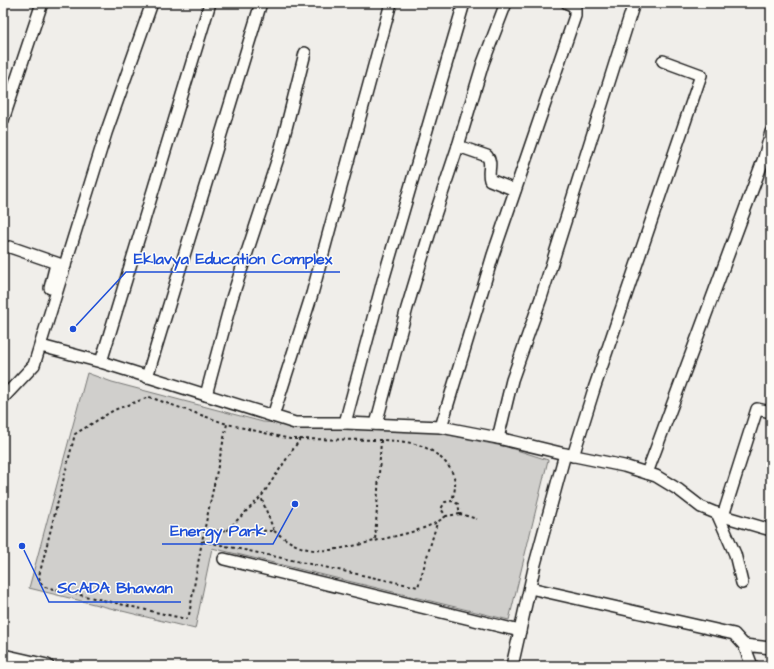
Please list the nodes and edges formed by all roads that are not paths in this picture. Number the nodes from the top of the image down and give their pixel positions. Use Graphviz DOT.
graph roads {
  1 [pos="42,3"];
  2 [pos="152,3"];
  3 [pos="210,3"];
  4 [pos="261,3"];
  5 [pos="391,3"];
  6 [pos="464,3"];
  7 [pos="506,3"];
  8 [pos="567,3"];
  9 [pos="634,3"];
  10 [pos="305,53"];
  11 [pos="663,61"];
  12 [pos="3,120"];
  13 [pos="771,132"];
  14 [pos="458,146"];
  15 [pos="515,190"];
  16 [pos="10,247"];
  17 [pos="61,265"];
  18 [pos="50,288"];
  19 [pos="40,346"];
  20 [pos="101,362"];
  21 [pos="147,377"];
  22 [pos="206,395"];
  23 [pos="3,398"];
  24 [pos="771,412"];
  25 [pos="273,416"];
  26 [pos="346,423"];
  27 [pos="376,424"];
  28 [pos="441,427"];
  29 [pos="498,438"];
  30 [pos="569,455"];
  31 [pos="647,473"];
  32 [pos="720,515"];
  33 [pos="771,530"];
  34 [pos="224,559"];
  35 [pos="742,583"];
  36 [pos="530,588"];
  37 [pos="520,631"];
  38 [pos="744,645"];
  39 [pos="771,648"];
  40 [pos="3,656"];
  41 [pos="47,666"];
  42 [pos="512,666"];
  43 [pos="752,666"];
  1 -- 12 [label="street"];
  2 -- 17 [label="street"];
  3 -- 20 [label="street"];
  4 -- 21 [label="street"];
  5 -- 25 [label="street"];
  6 -- 26 [label="street"];
  7 -- 14 [label="street"];
  8 -- 15 [label="street"];
  9 -- 29 [label="street"];
  10 -- 22 [label="street"];
  11 -- 30 [label="street"];
  13 -- 31 [label="street"];
  14 -- 15 [label="street"];
  14 -- 27 [label="street"];
  15 -- 28 [label="street"];
  16 -- 17 [label="street"];
  17 -- 18 [label="street"];
  17 -- 19 [label="street"];
  19 -- 20 [label="street"];
  19 -- 23 [label="street"];
  20 -- 21 [label="street"];
  21 -- 22 [label="street"];
  22 -- 25 [label="street"];
  24 -- 32 [label="street"];
  25 -- 26 [label="street"];
  26 -- 27 [label="street"];
  27 -- 28 [label="street"];
  28 -- 29 [label="street"];
  29 -- 30 [label="street"];
  30 -- 31 [label="street"];
  30 -- 36 [label="street"];
  31 -- 32 [label="street"];
  32 -- 33 [label="street"];
  32 -- 35 [label="street"];
  34 -- 37 [label="street"];
  36 -- 37 [label="street"];
  36 -- 38 [label="street"];
  37 -- 42 [label="street"];
  38 -- 39 [label="street"];
  38 -- 43 [label="street"];
  40 -- 41 [label="street"];
}
